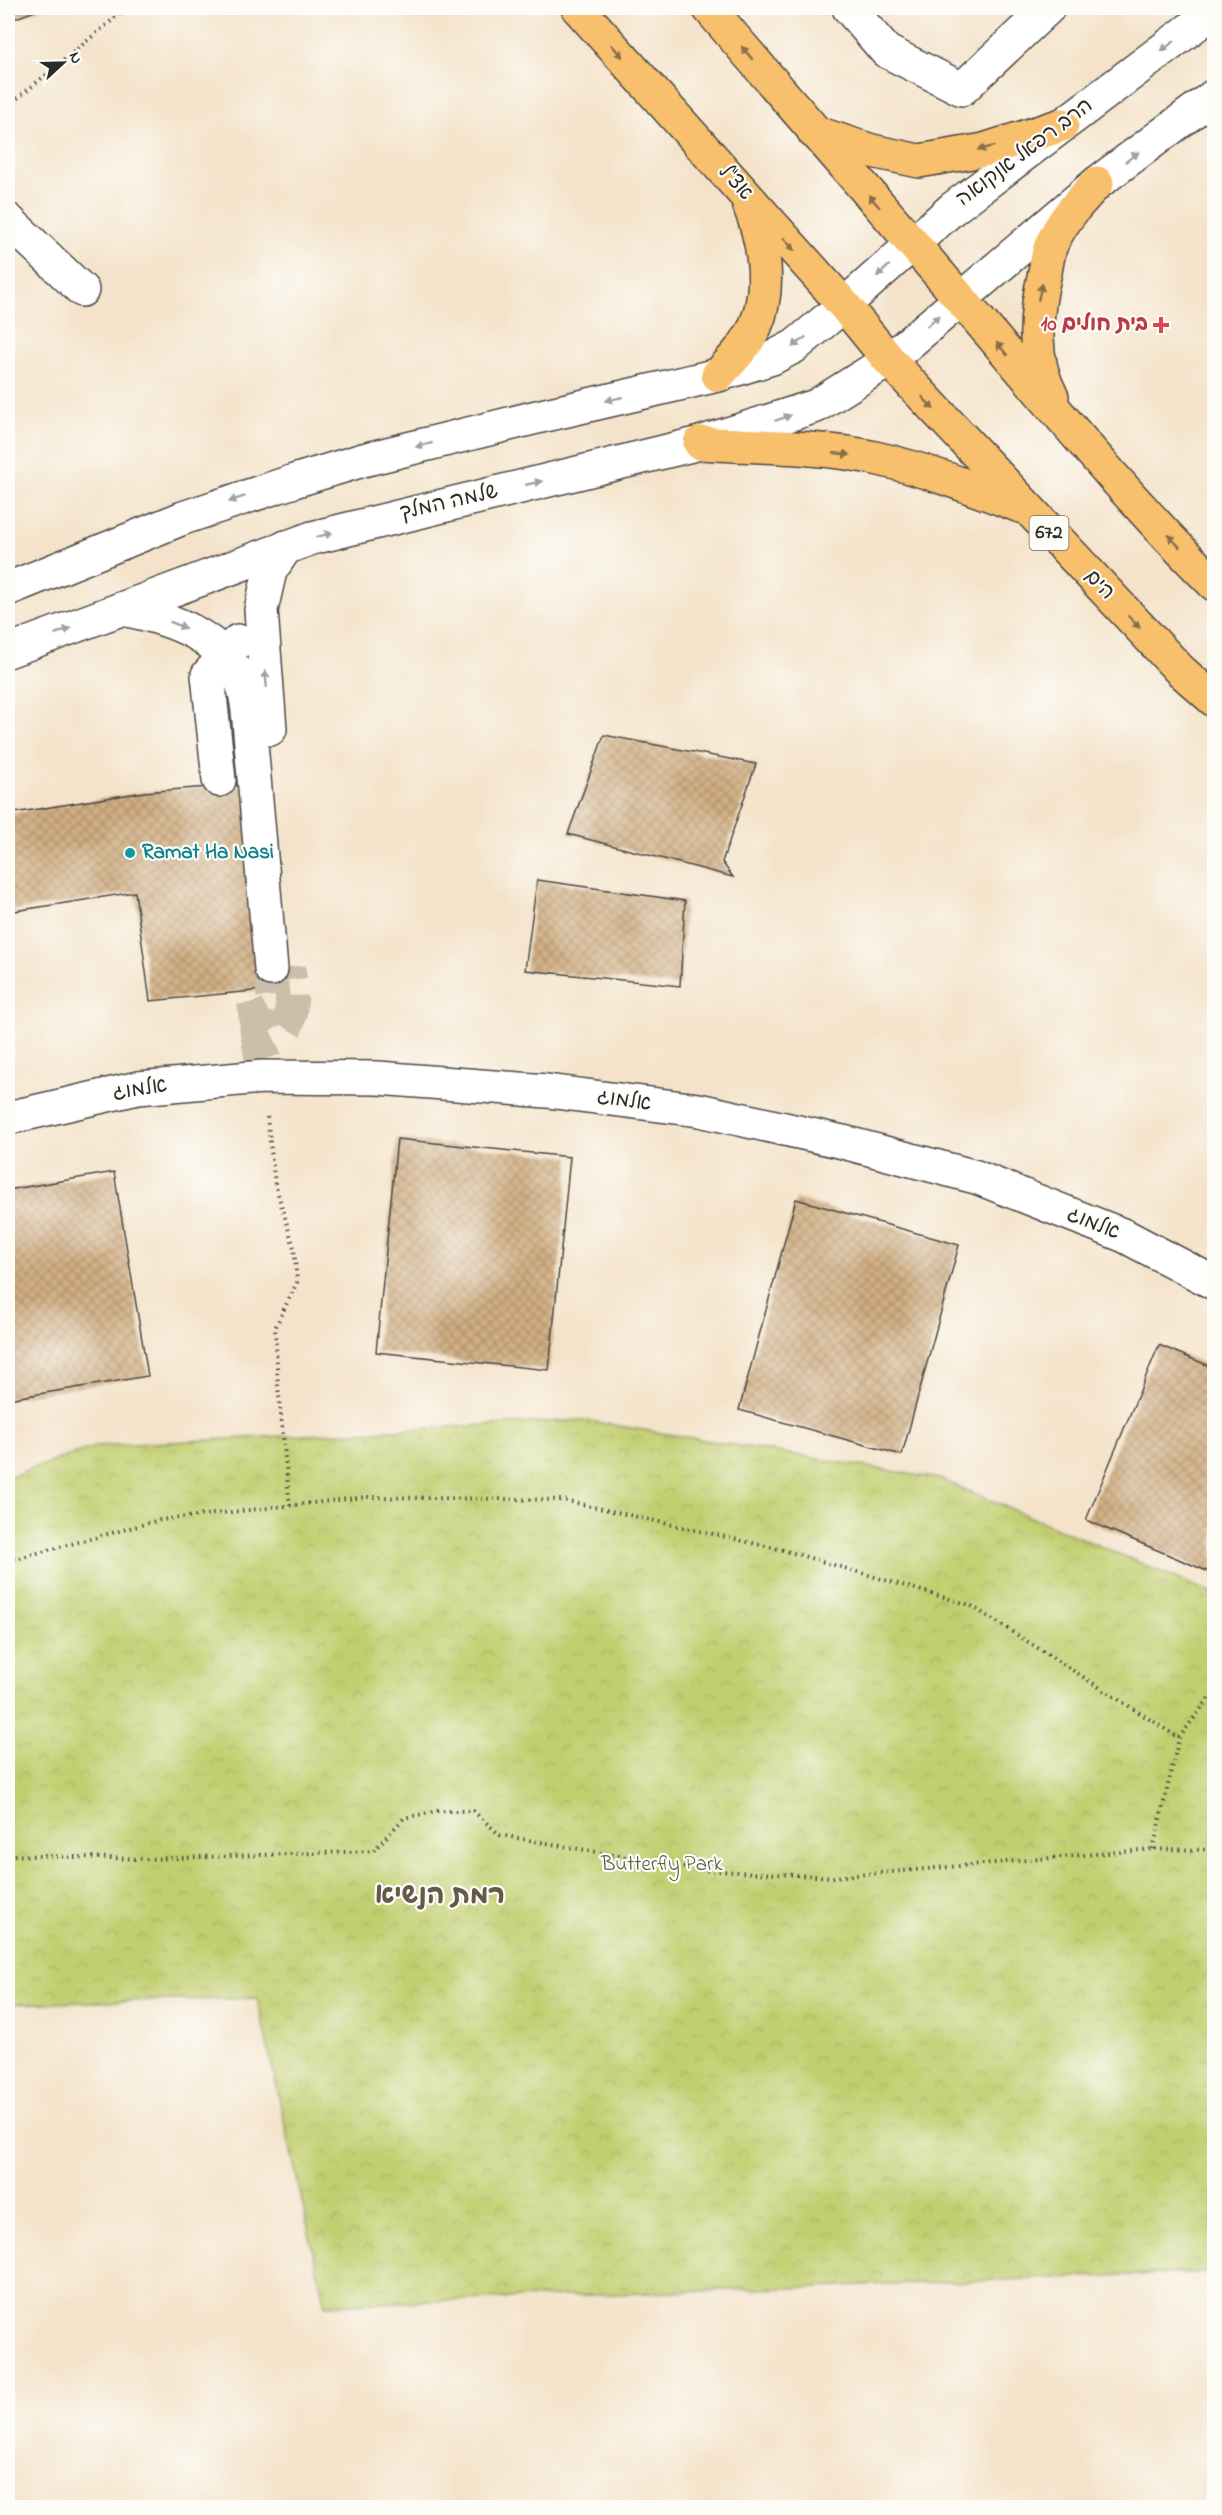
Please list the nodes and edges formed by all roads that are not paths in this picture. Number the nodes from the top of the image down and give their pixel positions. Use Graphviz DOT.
graph roads {
  1 [pos="578,8"];
  2 [pos="709,8"];
  3 [pos="849,8"];
  4 [pos="1048,8"];
  5 [pos="1215,11"];
  6 [pos="1215,96"];
  7 [pos="1062,125"];
  8 [pos="813,132"];
  9 [pos="1097,183"];
  10 [pos="747,196"];
  11 [pos="8,220"];
  12 [pos="913,244"];
  13 [pos="82,290"];
  14 [pos="960,298"];
  15 [pos="844,305"];
  16 [pos="889,360"];
  17 [pos="718,375"];
  18 [pos="1068,428"];
  19 [pos="700,443"];
  20 [pos="1025,508"];
  21 [pos="286,547"];
  22 [pos="1215,584"];
  23 [pos="8,589"];
  24 [pos="122,609"];
  25 [pos="261,610"];
  26 [pos="8,651"];
  27 [pos="224,655"];
  28 [pos="1215,700"];
  29 [pos="219,780"];
  30 [pos="8,1118"];
  31 [pos="1215,1283"];
  1 -- 10 [label="main road, אצ\"ל / 672, one-way"];
  8 -- 2 [label="main road, one-way"];
  3 -- 4 [label="street"];
  5 -- 7 [label="street, הרב רפאל אנקואה, one-way"];
  9 -- 6 [label="street, one-way"];
  7 -- 8 [label="main road, one-way"];
  7 -- 12 [label="street, הרב רפאל אנקואה"];
  12 -- 8 [label="main road, one-way"];
  9 -- 14 [label="street"];
  18 -- 9 [label="main road, one-way"];
  10 -- 15 [label="main road, אצ\"ל / 672, one-way"];
  10 -- 17 [label="main road"];
  11 -- 13 [label="street"];
  12 -- 14 [label="main road"];
  12 -- 15 [label="street, הרב רפאל אנקואה, one-way"];
  16 -- 14 [label="street, one-way"];
  18 -- 14 [label="main road, one-way"];
  15 -- 16 [label="main road, אצ\"ל / 672"];
  15 -- 17 [label="street, one-way"];
  19 -- 16 [label="street, שלמה המלך, one-way"];
  16 -- 20 [label="main road, הים / 672, one-way"];
  17 -- 23 [label="street, one-way"];
  22 -- 18 [label="main road, one-way"];
  19 -- 20 [label="main road, one-way"];
  21 -- 19 [label="street, שלמה המלך, one-way"];
  20 -- 28 [label="main road, הים / 672, one-way"];
  21 -- 24 [label="street, שלמה המלך"];
  21 -- 25 [label="street"];
  26 -- 24 [label="street, שלמה המלך, one-way"];
  24 -- 27 [label="street, one-way"];
  25 -- 27 [label="street"];
  27 -- 25 [label="street, one-way"];
  27 -- 29 [label="street"];
  30 -- 31 [label="street, אלמוג"];
}
